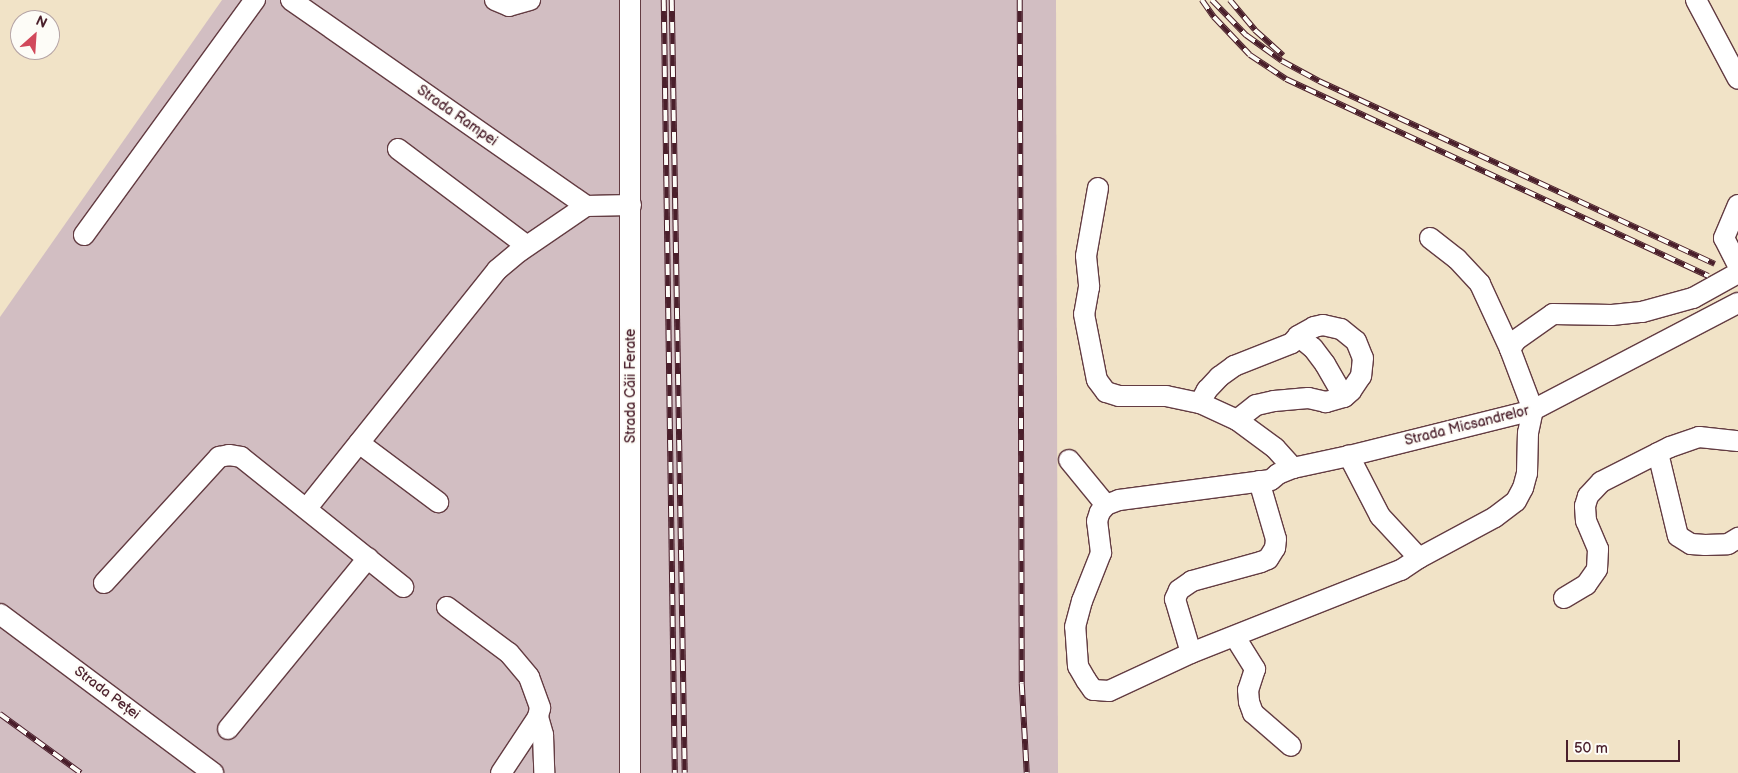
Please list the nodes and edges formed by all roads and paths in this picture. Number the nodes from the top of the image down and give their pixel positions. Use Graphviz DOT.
graph roads {
  1 [pos="255,0"];
  2 [pos="291,0"];
  3 [pos="495,0"];
  4 [pos="530,0"];
  5 [pos="630,0"];
  6 [pos="1681,0"];
  7 [pos="1686,0"];
  8 [pos="1696,0"];
  9 [pos="1738,79"];
  10 [pos="398,149"];
  11 [pos="1098,188"];
  12 [pos="631,205"];
  13 [pos="1738,205"];
  14 [pos="586,206"];
  15 [pos="84,235"];
  16 [pos="1430,238"];
  17 [pos="528,246"];
  18 [pos="1738,265"];
  19 [pos="1738,273"];
  20 [pos="1738,303"];
  21 [pos="1298,336"];
  22 [pos="1510,350"];
  23 [pos="1344,397"];
  24 [pos="1200,403"];
  25 [pos="1533,410"];
  26 [pos="1237,420"];
  27 [pos="1738,441"];
  28 [pos="359,443"];
  29 [pos="1658,453"];
  30 [pos="1350,456"];
  31 [pos="1069,460"];
  32 [pos="1293,468"];
  33 [pos="1259,481"];
  34 [pos="438,502"];
  35 [pos="1106,505"];
  36 [pos="307,508"];
  37 [pos="1738,538"];
  38 [pos="368,558"];
  39 [pos="1419,558"];
  40 [pos="104,583"];
  41 [pos="403,587"];
  42 [pos="1564,598"];
  43 [pos="447,607"];
  44 [pos="0,614"];
  45 [pos="1235,637"];
  46 [pos="1190,653"];
  47 [pos="538,717"];
  48 [pos="228,729"];
  49 [pos="1291,746"];
  50 [pos="213,773"];
  51 [pos="501,773"];
  52 [pos="544,773"];
  53 [pos="630,773"];
  1 -- 15 [label="street"];
  2 -- 14 [label="street, Strada Rampei"];
  3 -- 4 [label="street"];
  5 -- 12 [label="street, Strada Căii Ferate"];
  6 -- 7 [label="street"];
  8 -- 9 [label="street"];
  10 -- 17 [label="street"];
  11 -- 24 [label="street"];
  12 -- 14 [label="street"];
  12 -- 53 [label="street, Strada Căii Ferate"];
  13 -- 18 [label="street"];
  14 -- 17 [label="street"];
  16 -- 22 [label="street"];
  17 -- 28 [label="street"];
  19 -- 22 [label="street"];
  20 -- 25 [label="street, Strada Micsandrelor"];
  21 -- 23 [label="street"];
  21 -- 23 [label="street"];
  21 -- 24 [label="street"];
  22 -- 25 [label="street"];
  23 -- 26 [label="street"];
  24 -- 26 [label="street"];
  25 -- 30 [label="street, Strada Micsandrelor"];
  25 -- 39 [label="street"];
  26 -- 32 [label="street"];
  27 -- 29 [label="street"];
  28 -- 34 [label="street"];
  28 -- 36 [label="street"];
  29 -- 37 [label="street"];
  29 -- 42 [label="street"];
  30 -- 32 [label="street, Strada Micsandrelor"];
  30 -- 39 [label="street"];
  31 -- 35 [label="street"];
  32 -- 33 [label="street, Strada Micsandrelor"];
  33 -- 35 [label="street, Strada Micsandrelor"];
  33 -- 46 [label="street"];
  35 -- 46 [label="street"];
  36 -- 38 [label="street"];
  36 -- 40 [label="street"];
  38 -- 41 [label="street"];
  38 -- 48 [label="street"];
  39 -- 45 [label="street"];
  43 -- 47 [label="street"];
  44 -- 50 [label="street, Strada Peței"];
  45 -- 46 [label="street"];
  45 -- 49 [label="street"];
  47 -- 51 [label="street"];
  47 -- 52 [label="street"];
}
